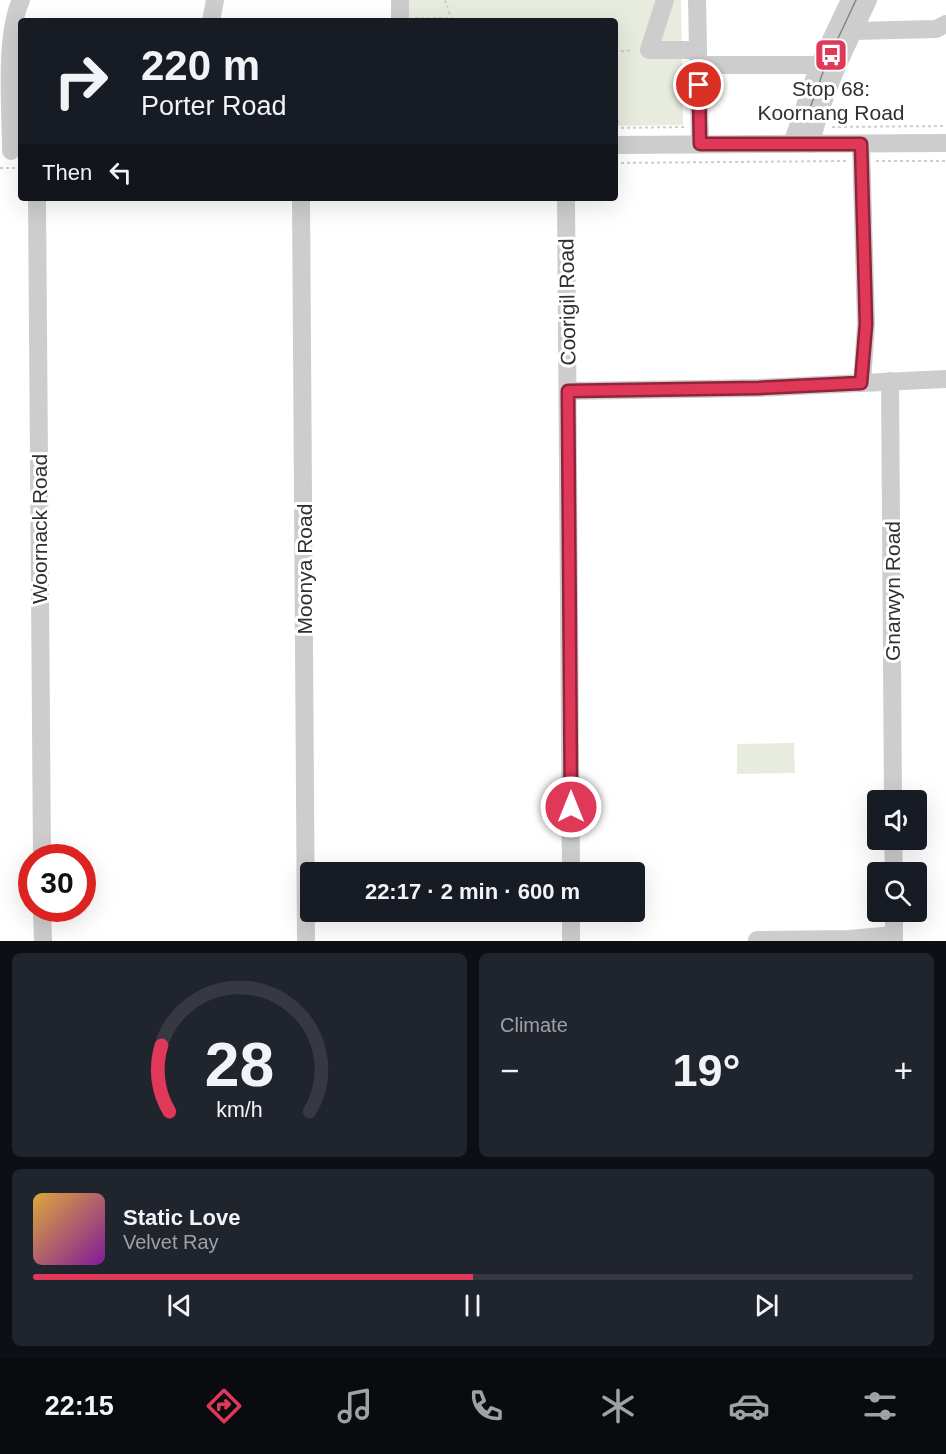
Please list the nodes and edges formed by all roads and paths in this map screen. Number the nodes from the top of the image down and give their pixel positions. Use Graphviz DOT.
graph roads {
  1 [pos="21,0"];
  2 [pos="215,0"];
  3 [pos="400,0"];
  4 [pos="445,0"];
  5 [pos="665,0"];
  6 [pos="697,0"];
  7 [pos="850,0"];
  8 [pos="868,0"];
  9 [pos="212,18"];
  10 [pos="400,18"];
  11 [pos="452,18"];
  12 [pos="946,24"];
  13 [pos="854,31"];
  14 [pos="649,50"];
  15 [pos="618,52"];
  16 [pos="698,57"];
  17 [pos="819,65"];
  18 [pos="946,126"];
  19 [pos="823,127"];
  20 [pos="618,134"];
  21 [pos="618,134"];
  22 [pos="700,136"];
  23 [pos="946,143"];
  24 [pos="792,144"];
  25 [pos="811,144"];
  26 [pos="11,151"];
  27 [pos="861,153"];
  28 [pos="946,161"];
  29 [pos="618,163"];
  30 [pos="0,168"];
  31 [pos="18,168"];
  32 [pos="37,201"];
  33 [pos="301,201"];
  34 [pos="566,201"];
  35 [pos="946,379"];
  36 [pos="876,382"];
  37 [pos="568,391"];
  38 [pos="893,790"];
  39 [pos="42,844"];
  40 [pos="571,862"];
  41 [pos="42,922"];
  42 [pos="571,922"];
  43 [pos="894,922"];
  44 [pos="894,938"];
  45 [pos="757,940"];
  46 [pos="43,941"];
  47 [pos="306,941"];
  48 [pos="571,941"];
  1 -- 26 [label="street"];
  2 -- 9 [label="street"];
  3 -- 10 [label="street"];
  4 -- 11 [label="path"];
  5 -- 14 [label="street"];
  6 -- 16 [label="street"];
  7 -- 17 [label="street"];
  8 -- 13 [label="street"];
  12 -- 13 [label="street"];
  13 -- 25 [label="street"];
  14 -- 15 [label="path"];
  14 -- 16 [label="street"];
  16 -- 17 [label="street"];
  16 -- 22 [label="street"];
  17 -- 24 [label="street"];
  18 -- 19 [label="path"];
  20 -- 22 [label="street"];
  21 -- 22 [label="path"];
  22 -- 24 [label="street"];
  23 -- 27 [label="street"];
  24 -- 25 [label="street"];
  25 -- 27 [label="street"];
  27 -- 28 [label="path"];
  27 -- 29 [label="path"];
  27 -- 36 [label="street, Gnarwyn Road"];
  30 -- 31 [label="path"];
  32 -- 39 [label="street, Woornack Road"];
  33 -- 47 [label="street, Moonya Road"];
  34 -- 37 [label="street, Coorigil Road"];
  35 -- 36 [label="street"];
  36 -- 37 [label="street"];
  36 -- 38 [label="street, Gnarwyn Road"];
  37 -- 40 [label="street, Coorigil Road"];
  41 -- 46 [label="street"];
  42 -- 48 [label="street"];
  43 -- 44 [label="street"];
  44 -- 45 [label="street"];
}
